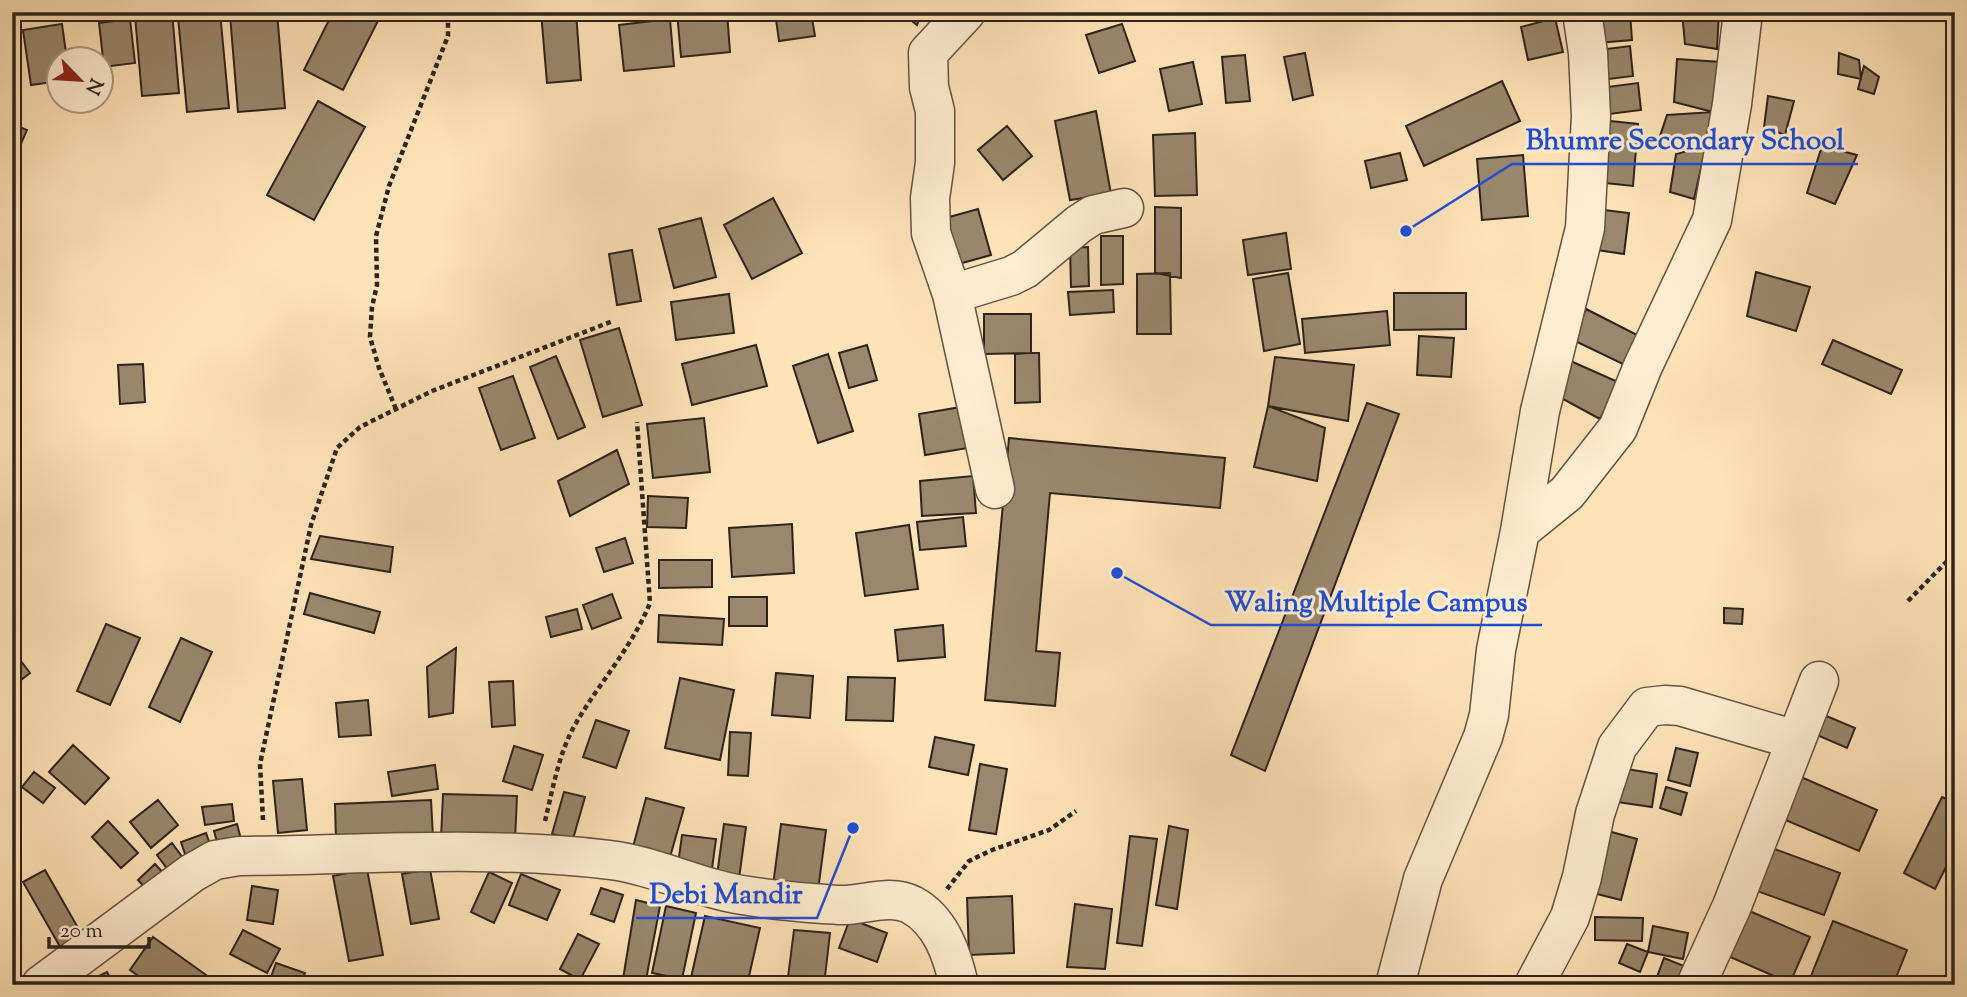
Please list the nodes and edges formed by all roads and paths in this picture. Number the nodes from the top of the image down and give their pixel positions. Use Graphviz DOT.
graph roads {
  1 [pos="448,12"];
  2 [pos="966,12"];
  3 [pos="1582,12"];
  4 [pos="1743,12"];
  5 [pos="1124,208"];
  6 [pos="952,294"];
  7 [pos="613,321"];
  8 [pos="396,409"];
  9 [pos="637,422"];
  10 [pos="995,489"];
  11 [pos="1520,531"];
  12 [pos="1955,553"];
  13 [pos="1908,601"];
  14 [pos="1819,681"];
  15 [pos="1796,740"];
  16 [pos="1076,811"];
  17 [pos="538,852"];
  18 [pos="266,855"];
  19 [pos="927,914"];
  20 [pos="41,985"];
  21 [pos="959,985"];
  22 [pos="1395,985"];
  23 [pos="1534,985"];
  24 [pos="1696,985"];
  1 -- 8 [label="path"];
  2 -- 6 [label="street"];
  3 -- 11 [label="street"];
  4 -- 11 [label="street"];
  5 -- 6 [label="street"];
  6 -- 10 [label="street"];
  7 -- 8 [label="path"];
  8 -- 18 [label="path"];
  9 -- 17 [label="path"];
  11 -- 22 [label="street"];
  12 -- 13 [label="path"];
  14 -- 15 [label="street"];
  15 -- 23 [label="street"];
  15 -- 24 [label="street"];
  16 -- 19 [label="path"];
  17 -- 18 [label="street"];
  17 -- 19 [label="street"];
  18 -- 20 [label="street"];
  19 -- 21 [label="street"];
}
